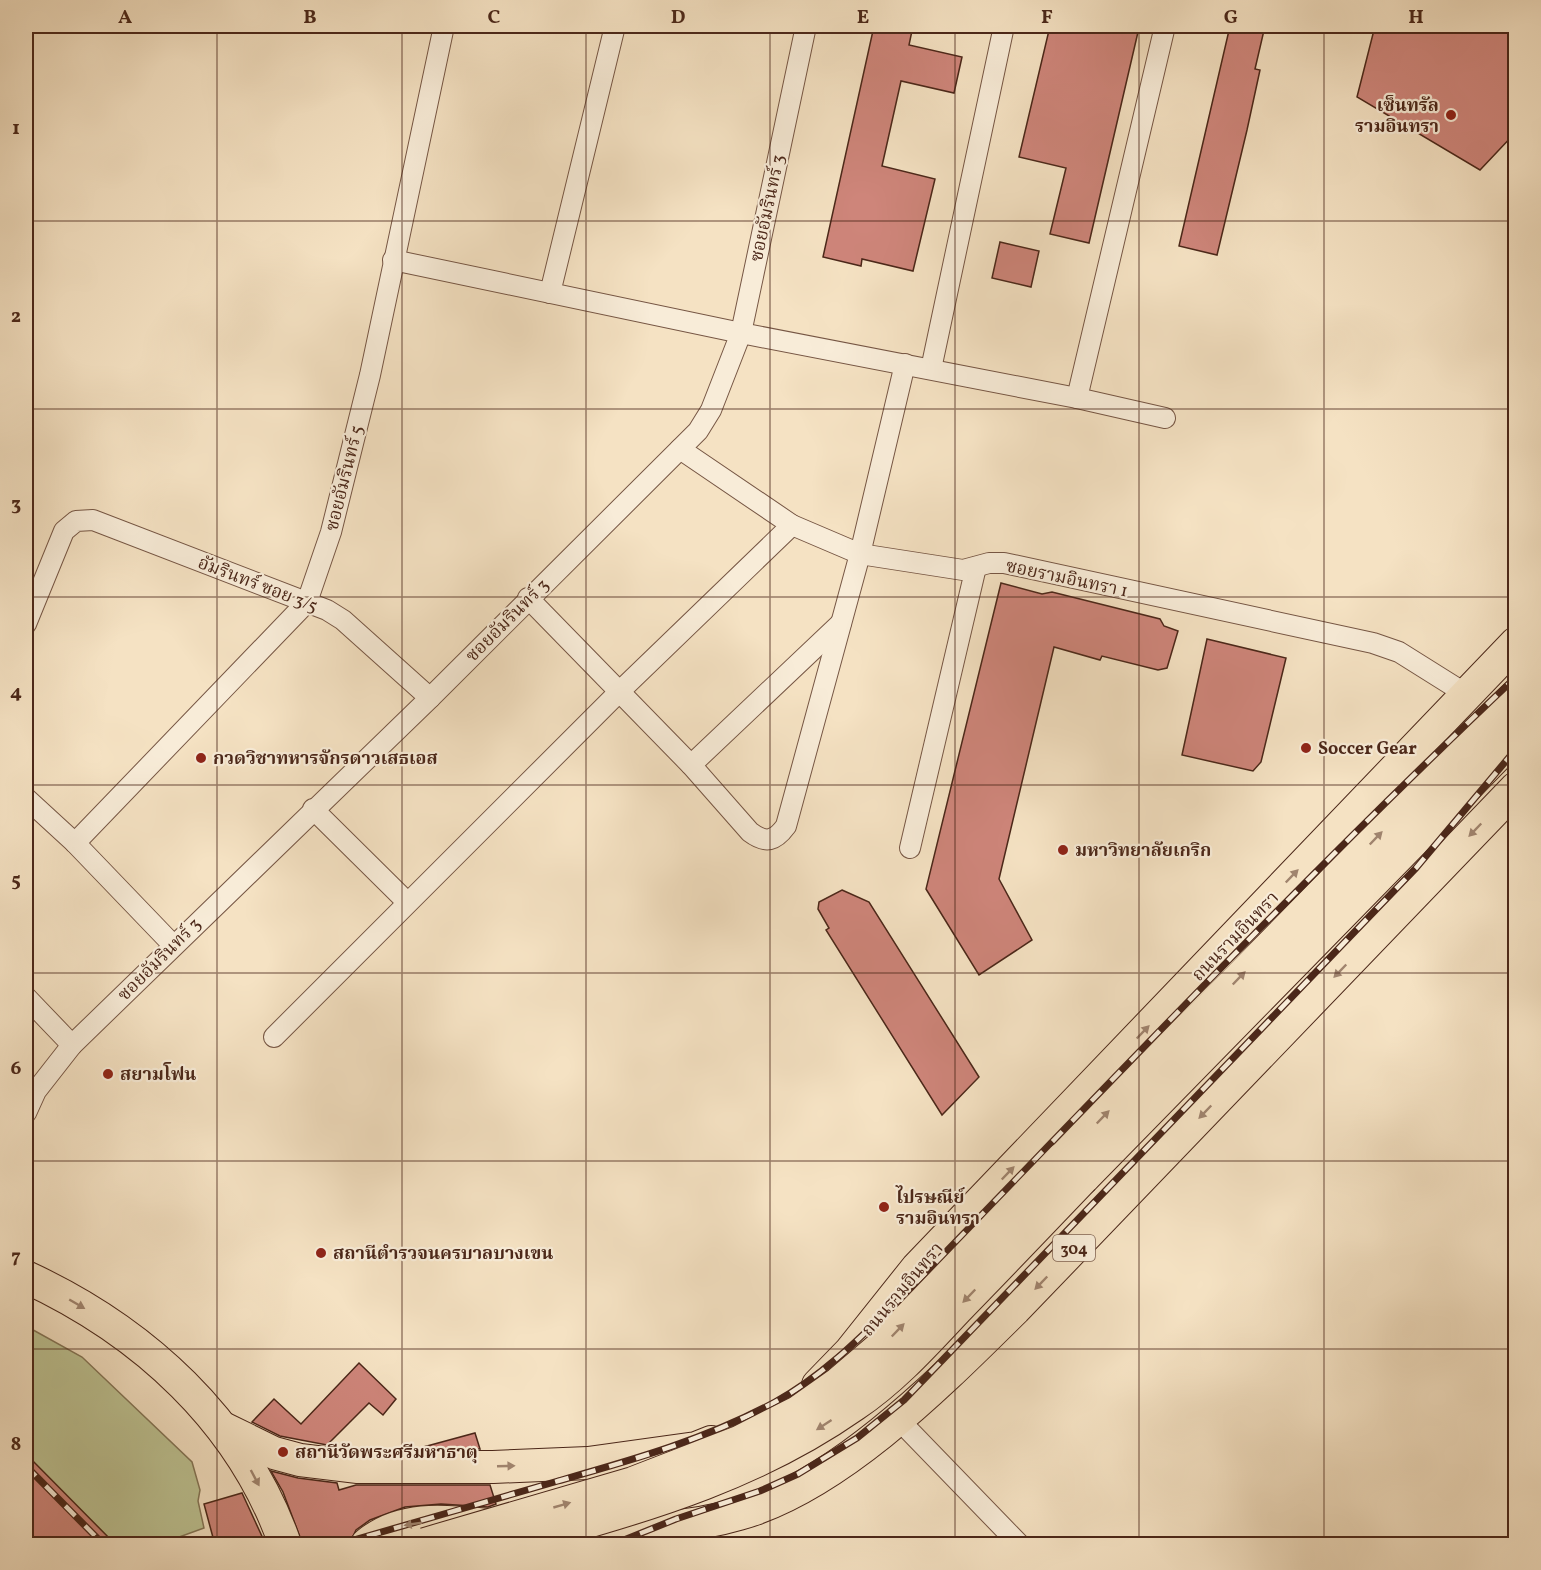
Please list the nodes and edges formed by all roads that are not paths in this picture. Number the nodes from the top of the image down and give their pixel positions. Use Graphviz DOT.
graph roads {
  1 [pos="444,26"];
  2 [pos="615,26"];
  3 [pos="806,26"];
  4 [pos="1004,26"];
  5 [pos="1165,26"];
  6 [pos="393,260"];
  7 [pos="550,293"];
  8 [pos="741,333"];
  9 [pos="905,364"];
  10 [pos="931,369"];
  11 [pos="1077,398"];
  12 [pos="1166,418"];
  13 [pos="680,448"];
  14 [pos="792,525"];
  15 [pos="860,554"];
  16 [pos="976,567"];
  17 [pos="528,598"];
  18 [pos="307,602"];
  19 [pos="841,623"];
  20 [pos="26,624"];
  21 [pos="1515,644"];
  22 [pos="619,692"];
  23 [pos="1466,694"];
  24 [pos="1515,696"];
  25 [pos="430,698"];
  26 [pos="1515,736"];
  27 [pos="691,765"];
  28 [pos="1515,788"];
  29 [pos="26,798"];
  30 [pos="313,809"];
  31 [pos="75,843"];
  32 [pos="910,848"];
  33 [pos="407,902"];
  34 [pos="173,945"];
  35 [pos="26,997"];
  36 [pos="274,1036"];
  37 [pos="72,1045"];
  38 [pos="26,1113"];
  39 [pos="1072,1168"];
  40 [pos="26,1277"];
  41 [pos="897,1418"];
  42 [pos="224,1428"];
  43 [pos="645,1455"];
  44 [pos="655,1528"];
  45 [pos="519,1540"];
  46 [pos="285,1545"];
  47 [pos="367,1545"];
  48 [pos="425,1545"];
  49 [pos="1019,1545"];
  1 -- 6 [label="street, ซอยอัมรินทร์ 5"];
  2 -- 7 [label="street"];
  3 -- 8 [label="street, ซอยอัมรินทร์ 3"];
  4 -- 10 [label="street"];
  5 -- 11 [label="street"];
  6 -- 7 [label="street"];
  6 -- 18 [label="street, ซอยอัมรินทร์ 5"];
  7 -- 8 [label="street"];
  8 -- 9 [label="street"];
  8 -- 13 [label="street, ซอยอัมรินทร์ 3"];
  9 -- 10 [label="street"];
  9 -- 15 [label="street"];
  10 -- 11 [label="street"];
  11 -- 12 [label="street"];
  13 -- 14 [label="street, ซอยรามอินทรา 1"];
  13 -- 17 [label="street, ซอยอัมรินทร์ 3"];
  14 -- 15 [label="street, ซอยรามอินทรา 1"];
  14 -- 22 [label="street"];
  15 -- 16 [label="street, ซอยรามอินทรา 1"];
  15 -- 19 [label="street"];
  16 -- 23 [label="street, ซอยรามอินทรา 1"];
  16 -- 32 [label="street"];
  17 -- 22 [label="street"];
  17 -- 25 [label="street, ซอยอัมรินทร์ 3"];
  18 -- 20 [label="street, อัมรินทร์ ซอย 3/5"];
  18 -- 25 [label="street, อัมรินทร์ ซอย 3/5"];
  18 -- 31 [label="street, ซอยอัมรินทร์ 5"];
  19 -- 27 [label="street"];
  19 -- 27 [label="street"];
  21 -- 23 [label="main road, ถนนรามอินทรา"];
  22 -- 27 [label="street"];
  22 -- 33 [label="street"];
  43 -- 23 [label="main road, ถนนรามอินทรา, one-way"];
  39 -- 24 [label="main road, ถนนรามอินทรา / 304, one-way"];
  25 -- 30 [label="street, ซอยอัมรินทร์ 3"];
  26 -- 39 [label="main road, ถนนรามอินทรา / 304"];
  28 -- 41 [label="main road, ถนนรามอินทรา / 304, one-way"];
  29 -- 31 [label="street"];
  30 -- 33 [label="street"];
  30 -- 34 [label="street, ซอยอัมรินทร์ 3"];
  31 -- 34 [label="street"];
  33 -- 36 [label="street"];
  34 -- 37 [label="street, ซอยอัมรินทร์ 3"];
  35 -- 37 [label="street"];
  37 -- 38 [label="street, ซอยอัมรินทร์ 3"];
  39 -- 45 [label="main road, ถนนรามอินทรา / 304, one-way, bridge"];
  48 -- 39 [label="main road, ถนนรามอินทรา / 304, one-way, bridge"];
  40 -- 42 [label="main road, one-way"];
  41 -- 44 [label="main road, ถนนรามอินทรา / 304"];
  41 -- 49 [label="street"];
  42 -- 43 [label="main road, ถนนรามอินทรา, one-way"];
  42 -- 46 [label="main road, one-way"];
  43 -- 44 [label="main road"];
  44 -- 45 [label="main road, ถนนรามอินทรา / 304"];
  45 -- 47 [label="main road, ถนนรามอินทรา / 304, one-way"];
}
